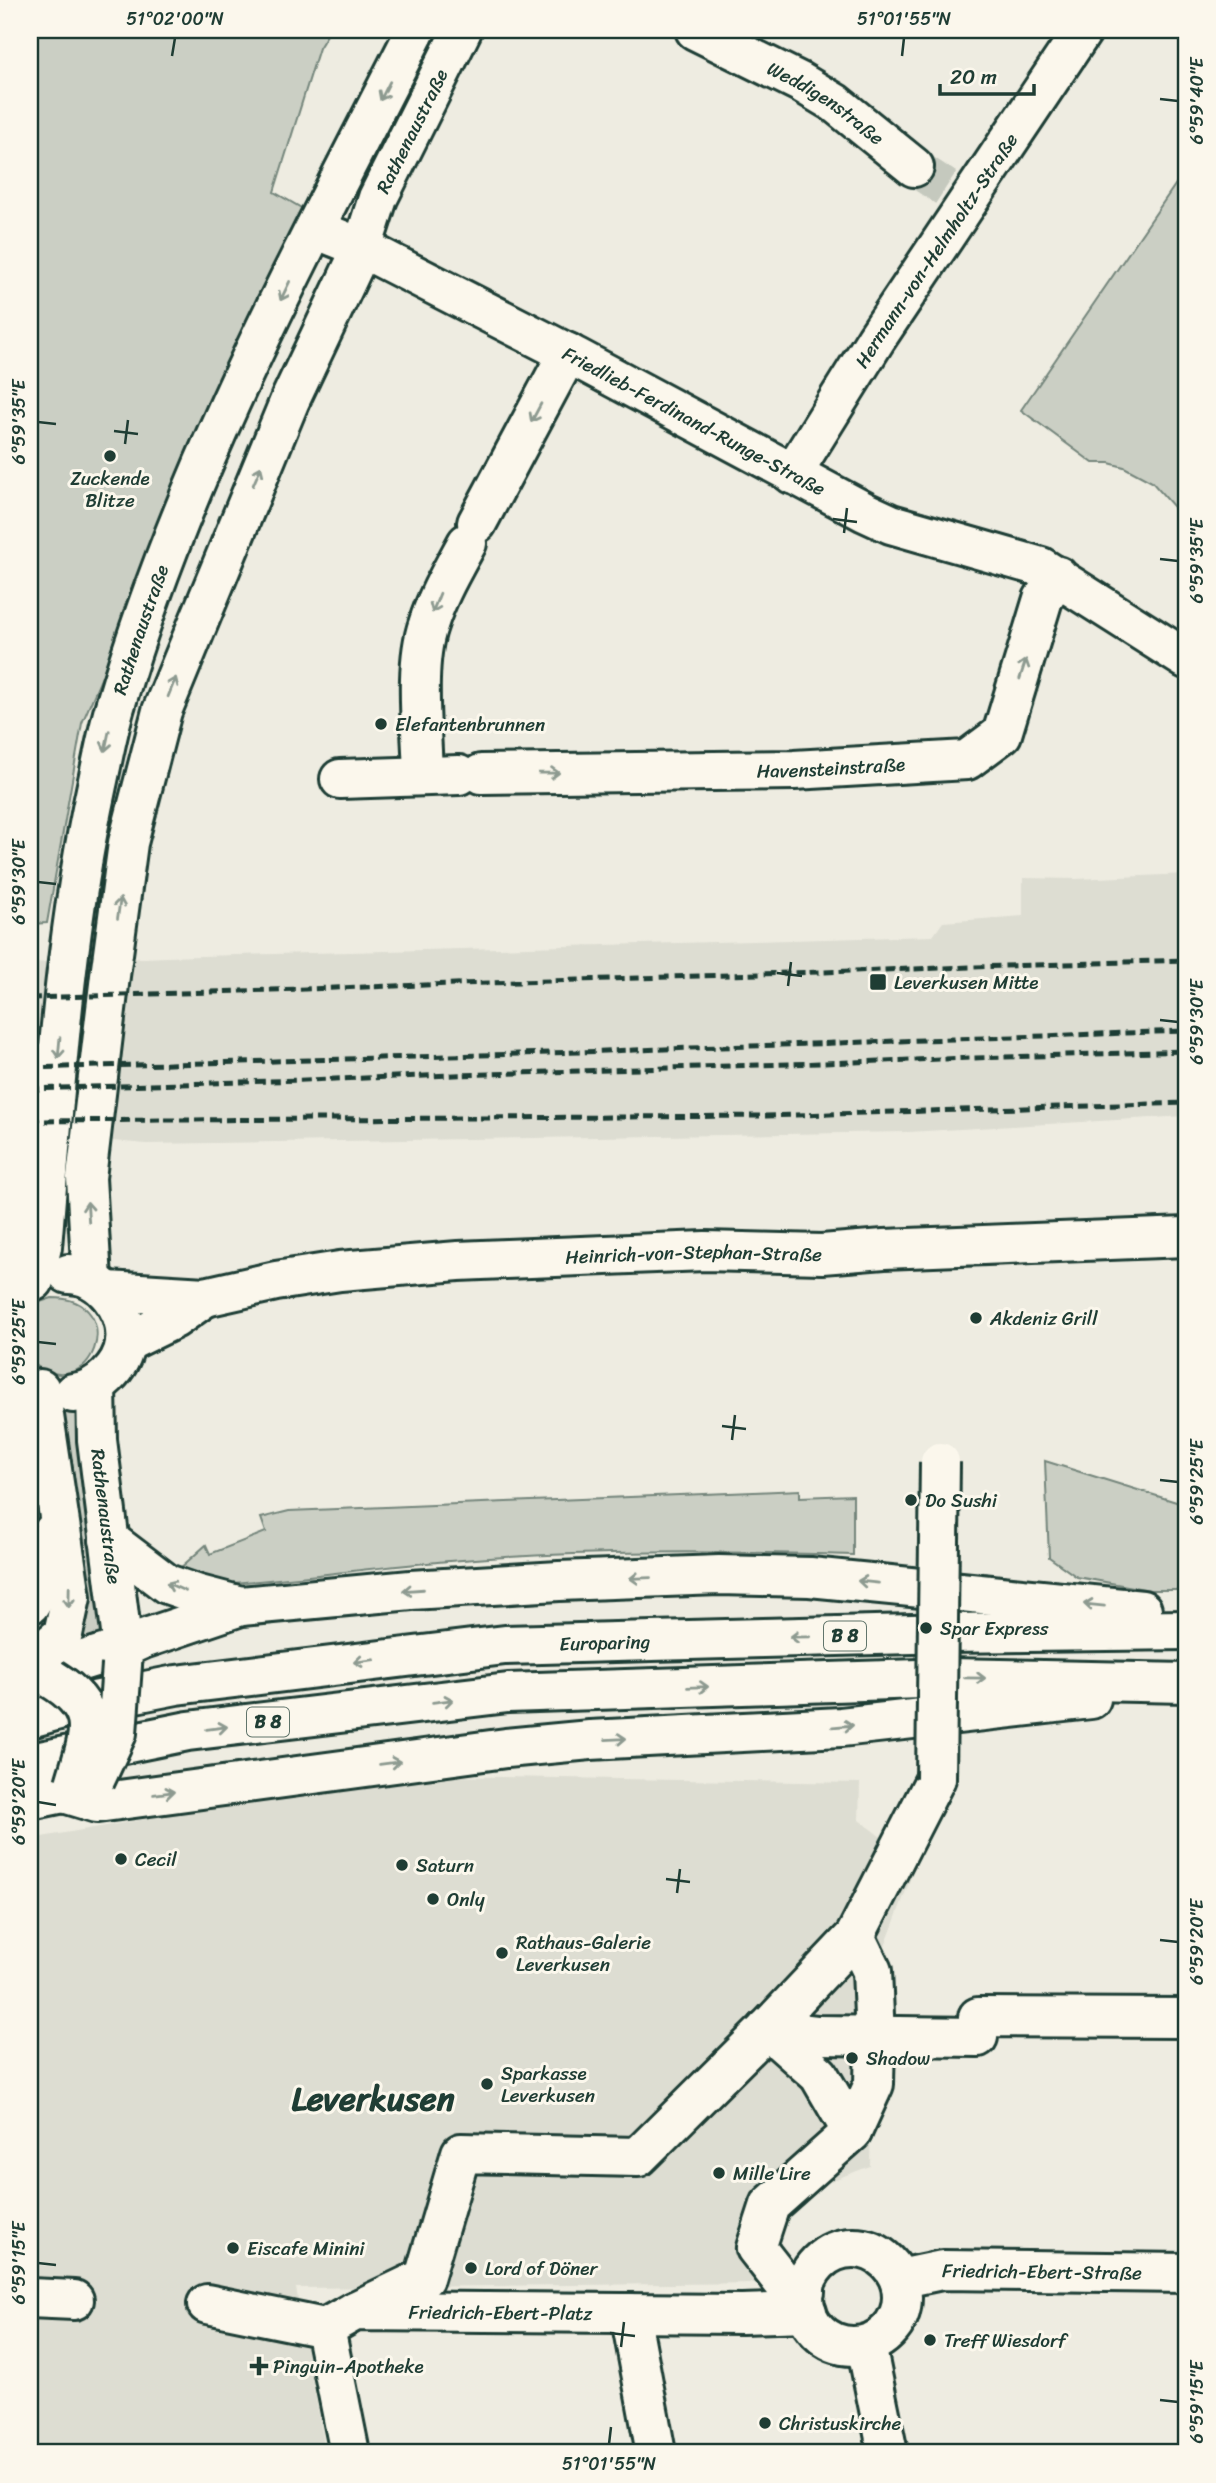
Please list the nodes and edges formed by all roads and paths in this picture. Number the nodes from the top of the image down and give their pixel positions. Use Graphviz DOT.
graph roads {
  1 [pos="416,30"];
  2 [pos="462,30"];
  3 [pos="695,30"];
  4 [pos="1083,30"];
  5 [pos="914,167"];
  6 [pos="315,229"];
  7 [pos="362,248"];
  8 [pos="568,353"];
  9 [pos="792,474"];
  10 [pos="1058,576"];
  11 [pos="1186,659"];
  12 [pos="454,775"];
  13 [pos="340,779"];
  14 [pos="1186,1237"];
  15 [pos="32,1283"];
  16 [pos="100,1285"];
  17 [pos="205,1297"];
  18 [pos="125,1343"];
  19 [pos="96,1385"];
  20 [pos="35,1386"];
  21 [pos="940,1462"];
  22 [pos="56,1505"];
  23 [pos="109,1540"];
  24 [pos="30,1604"];
  25 [pos="241,1606"];
  26 [pos="1186,1614"];
  27 [pos="1186,1630"];
  28 [pos="123,1656"];
  29 [pos="35,1670"];
  30 [pos="1186,1684"];
  31 [pos="30,1718"];
  32 [pos="30,1763"];
  33 [pos="66,1789"];
  34 [pos="855,1936"];
  35 [pos="889,1953"];
  36 [pos="1186,2018"];
  37 [pos="767,2029"];
  38 [pos="875,2037"];
  39 [pos="852,2132"];
  40 [pos="1186,2273"];
  41 [pos="899,2279"];
  42 [pos="30,2298"];
  43 [pos="74,2301"];
  44 [pos="806,2302"];
  45 [pos="207,2304"];
  46 [pos="630,2313"];
  47 [pos="340,2319"];
  48 [pos="866,2345"];
  49 [pos="350,2453"];
  50 [pos="656,2453"];
  51 [pos="888,2453"];
  1 -- 6 [label="main road, Rathenaustraße, one-way"];
  2 -- 7 [label="main road, Rathenaustraße"];
  3 -- 5 [label="main road, Weddigenstraße"];
  4 -- 9 [label="main road, Hermann-von-Helmholtz-Straße"];
  6 -- 7 [label="main road, Friedlieb-Ferdinand-Runge-Straße"];
  6 -- 15 [label="main road, Rathenaustraße, one-way"];
  7 -- 8 [label="main road, Friedlieb-Ferdinand-Runge-Straße"];
  16 -- 7 [label="main road, Rathenaustraße, one-way"];
  8 -- 9 [label="main road, Friedlieb-Ferdinand-Runge-Straße"];
  8 -- 12 [label="main road, one-way"];
  9 -- 10 [label="main road, Friedlieb-Ferdinand-Runge-Straße"];
  10 -- 11 [label="main road, Friedlieb-Ferdinand-Runge-Straße"];
  12 -- 10 [label="main road, Havensteinstraße, one-way"];
  12 -- 13 [label="main road, Havensteinstraße"];
  14 -- 17 [label="main road, Heinrich-von-Stephan-Straße"];
  15 -- 16 [label="main road, Heinrich-von-Stephan-Straße"];
  16 -- 17 [label="main road, Heinrich-von-Stephan-Straße"];
  16 -- 18 [label="main road"];
  17 -- 18 [label="main road, Heinrich-von-Stephan-Straße"];
  18 -- 19 [label="main road"];
  19 -- 20 [label="main road"];
  19 -- 23 [label="main road, Rathenaustraße"];
  20 -- 22 [label="main road"];
  21 -- 34 [label="main road, bridge"];
  22 -- 24 [label="main road"];
  22 -- 29 [label="main road, one-way"];
  25 -- 23 [label="main road, one-way"];
  23 -- 28 [label="main road, Rathenaustraße"];
  26 -- 25 [label="main road, one-way"];
  25 -- 28 [label="main road"];
  27 -- 31 [label="main road, Europaring / B 8, one-way"];
  28 -- 29 [label="main road"];
  28 -- 33 [label="main road, Rathenaustraße, bridge"];
  29 -- 33 [label="main road, bridge"];
  32 -- 30 [label="main road, B 8, one-way"];
  33 -- 30 [label="main road, one-way"];
  34 -- 35 [label="main road"];
  34 -- 37 [label="main road"];
  34 -- 38 [label="main road"];
  36 -- 38 [label="main road"];
  37 -- 38 [label="main road"];
  37 -- 39 [label="main road"];
  37 -- 47 [label="main road"];
  38 -- 39 [label="main road"];
  39 -- 44 [label="main road"];
  40 -- 41 [label="main road, Friedrich-Ebert-Straße"];
  41 -- 44 [label="main road"];
  41 -- 48 [label="main road"];
  42 -- 43 [label="main road"];
  44 -- 46 [label="main road, Friedrich-Ebert-Platz"];
  44 -- 48 [label="main road"];
  45 -- 47 [label="main road, Friedrich-Ebert-Platz"];
  46 -- 47 [label="main road, Friedrich-Ebert-Platz"];
  46 -- 50 [label="main road"];
  47 -- 49 [label="main road"];
  48 -- 51 [label="main road"];
}
